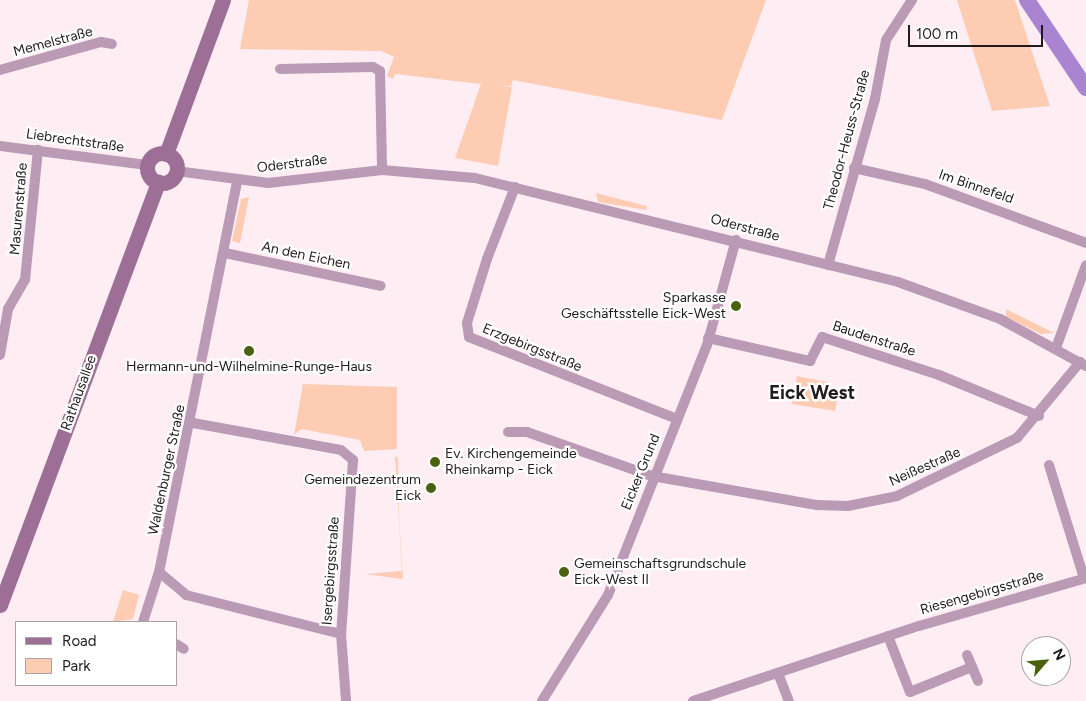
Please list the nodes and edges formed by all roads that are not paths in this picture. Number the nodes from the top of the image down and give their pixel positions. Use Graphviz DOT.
graph roads {
  1 [pos="224,0"];
  2 [pos="912,0"];
  3 [pos="112,44"];
  4 [pos="280,69"];
  5 [pos="0,70"];
  6 [pos="0,146"];
  7 [pos="38,150"];
  8 [pos="166,154"];
  9 [pos="147,165"];
  10 [pos="854,168"];
  11 [pos="382,170"];
  12 [pos="176,171"];
  13 [pos="158,182"];
  14 [pos="237,182"];
  15 [pos="515,187"];
  16 [pos="736,240"];
  17 [pos="1086,243"];
  18 [pos="225,253"];
  19 [pos="828,264"];
  20 [pos="1086,265"];
  21 [pos="381,286"];
  22 [pos="708,338"];
  23 [pos="1056,348"];
  24 [pos="0,355"];
  25 [pos="1083,364"];
  26 [pos="1039,416"];
  27 [pos="678,419"];
  28 [pos="192,423"];
  29 [pos="508,432"];
  30 [pos="1049,465"];
  31 [pos="652,476"];
  32 [pos="159,572"];
  33 [pos="1085,578"];
  34 [pos="0,605"];
  35 [pos="144,621"];
  36 [pos="341,634"];
  37 [pos="888,636"];
  38 [pos="967,656"];
  39 [pos="972,667"];
  40 [pos="778,673"];
  41 [pos="978,681"];
  42 [pos="346,701"];
  43 [pos="542,701"];
  44 [pos="694,701"];
  45 [pos="789,701"];
  1 -- 8 [label="street"];
  2 -- 10 [label="street, Theodor-Heuss-Straße"];
  3 -- 5 [label="street, Memelstraße"];
  4 -- 11 [label="street"];
  6 -- 7 [label="street, Liebrechtstraße"];
  7 -- 9 [label="street, Liebrechtstraße"];
  7 -- 24 [label="street, Masurenstraße"];
  8 -- 9 [label="street"];
  8 -- 12 [label="street"];
  9 -- 13 [label="street"];
  10 -- 17 [label="street, Im Binnefeld"];
  10 -- 19 [label="street, Theodor-Heuss-Straße"];
  11 -- 14 [label="street, Oderstraße"];
  11 -- 15 [label="street, Oderstraße"];
  12 -- 13 [label="street"];
  12 -- 14 [label="street, Oderstraße"];
  13 -- 34 [label="street, Rathausallee"];
  14 -- 18 [label="street, Waldenburger Straße"];
  15 -- 16 [label="street, Oderstraße"];
  15 -- 27 [label="street, Erzgebirgsstraße"];
  16 -- 19 [label="street, Oderstraße"];
  16 -- 22 [label="street, Eicker Grund"];
  18 -- 21 [label="street, An den Eichen"];
  18 -- 28 [label="street, Waldenburger Straße"];
  19 -- 23 [label="street, Oderstraße"];
  20 -- 23 [label="street"];
  22 -- 26 [label="street, Baudenstraße"];
  22 -- 27 [label="street, Eicker Grund"];
  23 -- 25 [label="street, Oderstraße"];
  25 -- 26 [label="street, Neißestraße"];
  26 -- 31 [label="street, Neißestraße"];
  27 -- 31 [label="street, Eicker Grund"];
  28 -- 32 [label="street, Waldenburger Straße"];
  28 -- 36 [label="street, Isergebirgsstraße"];
  29 -- 31 [label="street, Neißestraße"];
  30 -- 33 [label="street, Riesengebirgsstraße"];
  31 -- 43 [label="street, Eicker Grund"];
  32 -- 35 [label="street, Waldenburger Straße"];
  32 -- 36 [label="street"];
  33 -- 37 [label="street, Riesengebirgsstraße"];
  36 -- 42 [label="street, Isergebirgsstraße"];
  37 -- 39 [label="street"];
  37 -- 40 [label="street, Riesengebirgsstraße"];
  38 -- 39 [label="street"];
  39 -- 41 [label="street"];
  40 -- 44 [label="street, Riesengebirgsstraße"];
  40 -- 45 [label="street"];
}
